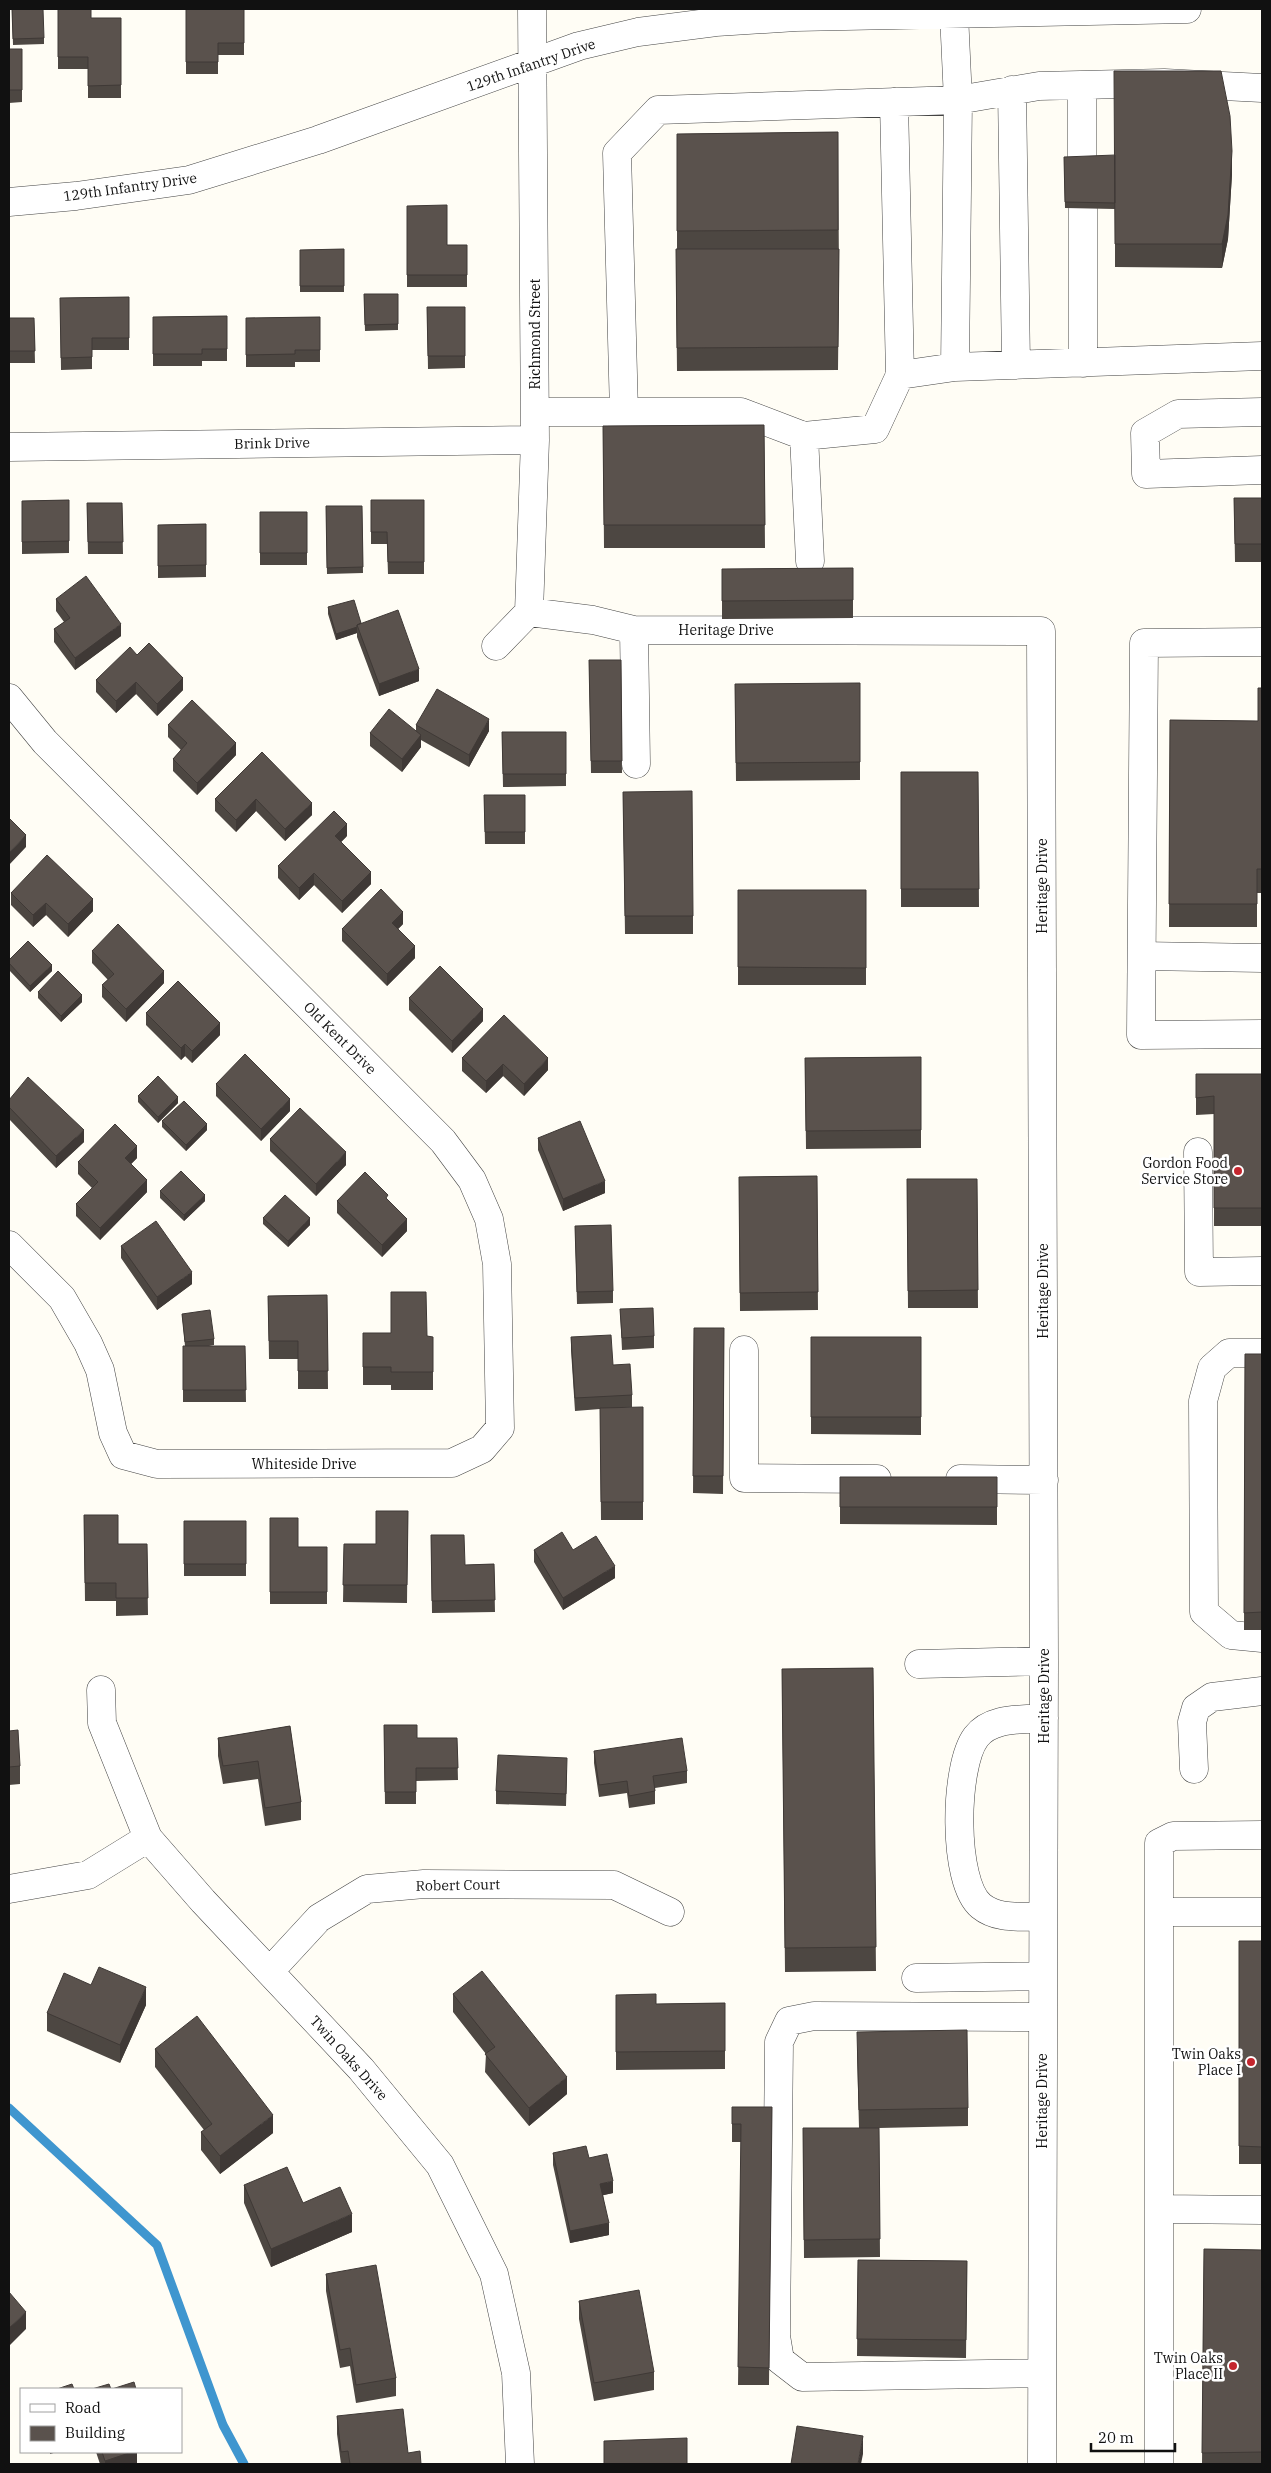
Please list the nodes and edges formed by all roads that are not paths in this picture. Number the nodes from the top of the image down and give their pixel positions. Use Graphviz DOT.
graph roads {
  1 [pos="532,9"];
  2 [pos="1182,9"];
  3 [pos="1187,9"];
  4 [pos="1008,11"];
  5 [pos="954,14"];
  6 [pos="533,63"];
  7 [pos="1082,85"];
  8 [pos="1262,88"];
  9 [pos="1012,90"];
  10 [pos="958,100"];
  11 [pos="894,102"];
  12 [pos="1082,162"];
  13 [pos="9,202"];
  14 [pos="1082,209"];
  15 [pos="1262,356"];
  16 [pos="1083,362"];
  17 [pos="1016,365"];
  18 [pos="955,367"];
  19 [pos="900,375"];
  20 [pos="535,412"];
  21 [pos="624,412"];
  22 [pos="1262,412"];
  23 [pos="804,436"];
  24 [pos="535,440"];
  25 [pos="9,447"];
  26 [pos="1262,470"];
  27 [pos="810,561"];
  28 [pos="529,612"];
  29 [pos="634,630"];
  30 [pos="1262,642"];
  31 [pos="496,646"];
  32 [pos="9,698"];
  33 [pos="636,764"];
  34 [pos="1142,956"];
  35 [pos="1262,958"];
  36 [pos="1262,1034"];
  37 [pos="1198,1152"];
  38 [pos="9,1245"];
  39 [pos="1262,1271"];
  40 [pos="744,1350"];
  41 [pos="1262,1353"];
  42 [pos="482,1449"];
  43 [pos="904,1479"];
  44 [pos="934,1479"];
  45 [pos="1044,1480"];
  46 [pos="1262,1638"];
  47 [pos="1044,1661"];
  48 [pos="919,1664"];
  49 [pos="101,1690"];
  50 [pos="1262,1691"];
  51 [pos="1044,1718"];
  52 [pos="1194,1770"];
  53 [pos="1262,1835"];
  54 [pos="148,1838"];
  55 [pos="9,1889"];
  56 [pos="670,1912"];
  57 [pos="1159,1912"];
  58 [pos="1262,1912"];
  59 [pos="1043,1917"];
  60 [pos="270,1971"];
  61 [pos="1043,1976"];
  62 [pos="916,1978"];
  63 [pos="1043,2017"];
  64 [pos="1159,2209"];
  65 [pos="1262,2210"];
  66 [pos="1042,2373"];
  67 [pos="520,2464"];
  68 [pos="1042,2464"];
  69 [pos="1160,2464"];
  1 -- 6 [label="street, Richmond Street"];
  2 -- 3 [label="street, 129th Infantry Drive"];
  2 -- 4 [label="street, 129th Infantry Drive"];
  4 -- 5 [label="street, 129th Infantry Drive"];
  5 -- 6 [label="street, 129th Infantry Drive"];
  5 -- 10 [label="street"];
  6 -- 13 [label="street, 129th Infantry Drive"];
  6 -- 20 [label="street, Richmond Street"];
  7 -- 8 [label="street"];
  7 -- 9 [label="street"];
  7 -- 12 [label="street"];
  9 -- 10 [label="street"];
  9 -- 17 [label="street"];
  10 -- 11 [label="street"];
  10 -- 18 [label="street"];
  11 -- 19 [label="street"];
  11 -- 21 [label="street"];
  14 -- 16 [label="street"];
  15 -- 16 [label="street"];
  16 -- 17 [label="street"];
  17 -- 18 [label="street"];
  18 -- 19 [label="street"];
  19 -- 23 [label="street"];
  20 -- 21 [label="street"];
  20 -- 24 [label="street, Richmond Street"];
  21 -- 23 [label="street"];
  22 -- 26 [label="street"];
  23 -- 27 [label="street"];
  24 -- 25 [label="street, Brink Drive"];
  24 -- 28 [label="street, Richmond Street"];
  28 -- 29 [label="street, Heritage Drive"];
  28 -- 31 [label="street"];
  29 -- 33 [label="street"];
  29 -- 45 [label="street, Heritage Drive"];
  30 -- 34 [label="street"];
  32 -- 42 [label="street, Old Kent Drive"];
  34 -- 35 [label="street"];
  34 -- 36 [label="street"];
  37 -- 39 [label="street"];
  38 -- 42 [label="street, Whiteside Drive"];
  40 -- 43 [label="street"];
  41 -- 46 [label="street"];
  44 -- 45 [label="street"];
  45 -- 47 [label="street, Heritage Drive"];
  47 -- 48 [label="street"];
  47 -- 51 [label="street, Heritage Drive"];
  49 -- 54 [label="street, Twin Oaks Drive"];
  50 -- 52 [label="street"];
  51 -- 59 [label="street, Heritage Drive"];
  51 -- 59 [label="street"];
  53 -- 57 [label="street"];
  54 -- 55 [label="street"];
  54 -- 60 [label="street, Twin Oaks Drive"];
  56 -- 60 [label="street, Robert Court"];
  57 -- 58 [label="street"];
  57 -- 64 [label="street"];
  59 -- 61 [label="street, Heritage Drive"];
  60 -- 67 [label="street, Twin Oaks Drive"];
  61 -- 62 [label="street"];
  61 -- 63 [label="street, Heritage Drive"];
  63 -- 66 [label="street, Heritage Drive"];
  63 -- 66 [label="street"];
  64 -- 65 [label="street"];
  64 -- 69 [label="street"];
  66 -- 68 [label="street, Heritage Drive"];
}
